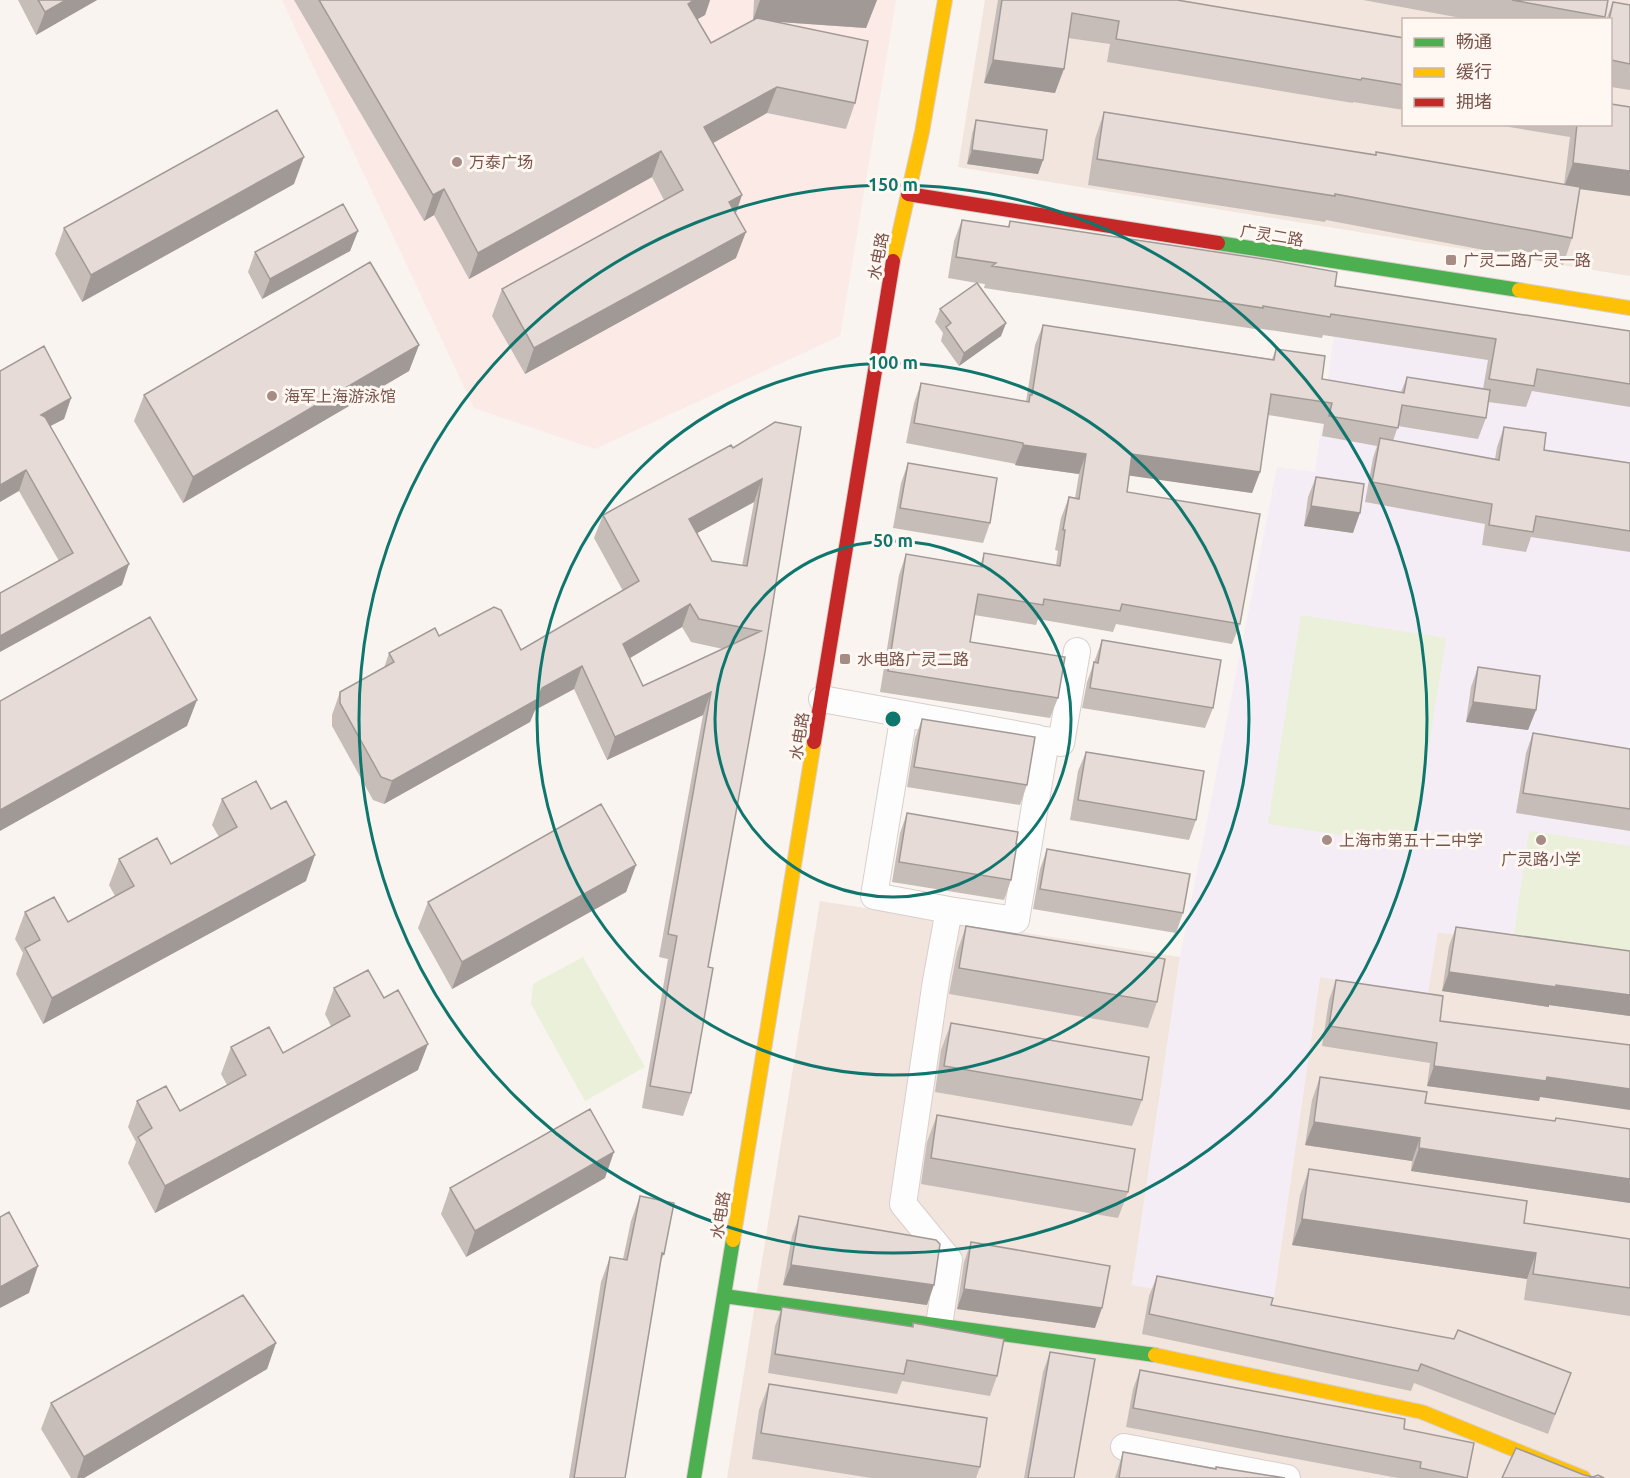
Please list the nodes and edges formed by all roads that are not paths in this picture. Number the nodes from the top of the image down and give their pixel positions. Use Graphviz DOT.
graph roads {
  1 [pos="945,0"];
  2 [pos="908,194"];
  3 [pos="1630,308"];
  4 [pos="1077,651"];
  5 [pos="822,699"];
  6 [pos="904,714"];
  7 [pos="1046,740"];
  8 [pos="949,910"];
  9 [pos="723,1296"];
  10 [pos="939,1325"];
  11 [pos="1124,1447"];
  12 [pos="694,1478"];
  13 [pos="1287,1478"];
  14 [pos="1584,1478"];
  1 -- 2 [label="street, 水电路"];
  2 -- 3 [label="street, 广灵二路"];
  2 -- 5 [label="street, 水电路"];
  4 -- 7 [label="street"];
  5 -- 6 [label="street"];
  5 -- 9 [label="street, 水电路"];
  6 -- 7 [label="street"];
  6 -- 8 [label="street"];
  7 -- 8 [label="street"];
  8 -- 10 [label="street"];
  9 -- 10 [label="street"];
  9 -- 12 [label="street, 水电路"];
  10 -- 14 [label="street"];
  11 -- 13 [label="street"];
}
